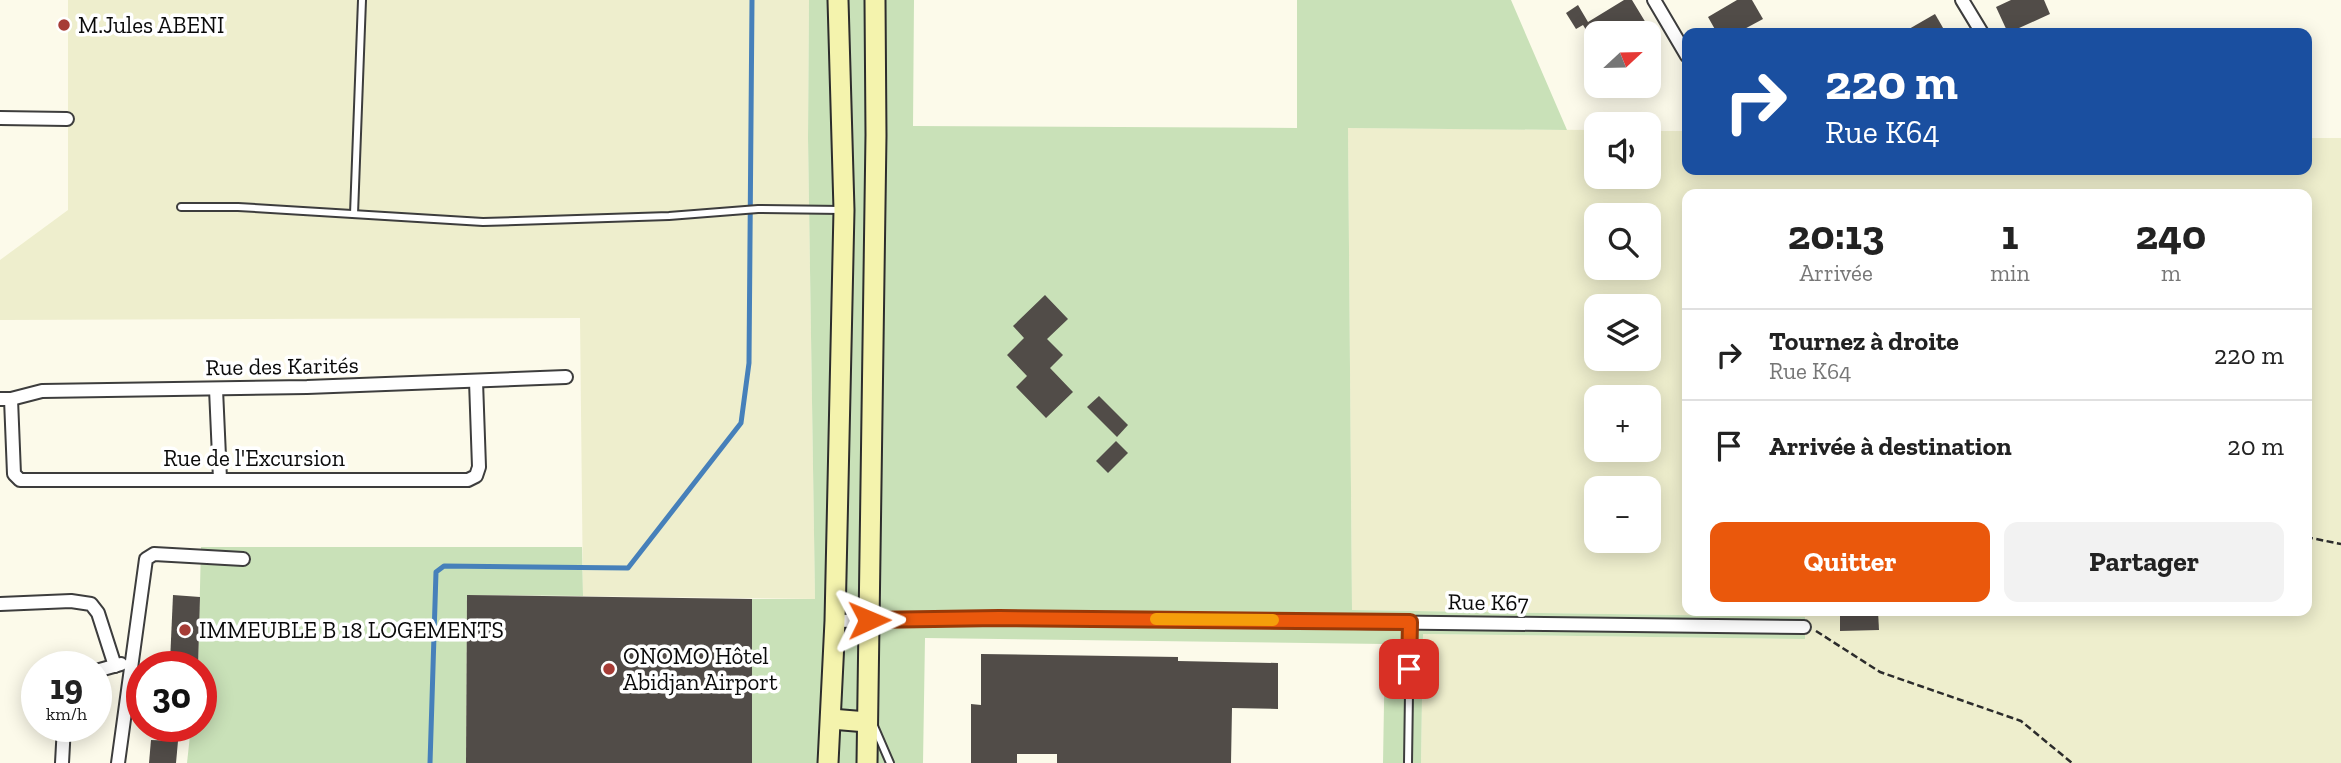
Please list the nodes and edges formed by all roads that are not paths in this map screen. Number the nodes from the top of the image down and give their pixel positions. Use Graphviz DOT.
graph roads {
  1 [pos="362,0"];
  2 [pos="838,0"];
  3 [pos="875,0"];
  4 [pos="1654,0"];
  5 [pos="1962,0"];
  6 [pos="1979,28"];
  7 [pos="1682,48"];
  8 [pos="0,118"];
  9 [pos="67,119"];
  10 [pos="180,206"];
  11 [pos="844,210"];
  12 [pos="354,214"];
  13 [pos="566,377"];
  14 [pos="476,382"];
  15 [pos="216,389"];
  16 [pos="6,399"];
  17 [pos="219,479"];
  18 [pos="243,559"];
  19 [pos="0,604"];
  20 [pos="869,620"];
  21 [pos="835,621"];
  22 [pos="1410,622"];
  23 [pos="1804,627"];
  24 [pos="132,651"];
  25 [pos="126,663"];
  26 [pos="115,666"];
  27 [pos="112,667"];
  28 [pos="126,700"];
  29 [pos="867,717"];
  30 [pos="831,719"];
  31 [pos="63,742"];
  32 [pos="62,763"];
  33 [pos="118,763"];
  34 [pos="828,763"];
  35 [pos="867,763"];
  36 [pos="890,763"];
  37 [pos="1408,763"];
  1 -- 12 [label="lane"];
  2 -- 11 [label="main road"];
  3 -- 20 [label="main road"];
  4 -- 7 [label="street"];
  5 -- 6 [label="street"];
  8 -- 9 [label="street"];
  10 -- 12 [label="lane"];
  11 -- 12 [label="lane"];
  11 -- 21 [label="main road"];
  13 -- 14 [label="street, Rue des Karités"];
  14 -- 15 [label="street, Rue des Karités"];
  14 -- 17 [label="street, Rue de l'Excursion"];
  15 -- 16 [label="street, Rue des Karités"];
  15 -- 17 [label="street"];
  16 -- 17 [label="street, Rue de l'Excursion"];
  18 -- 24 [label="street"];
  19 -- 26 [label="street"];
  20 -- 21 [label="street, Rue K67"];
  20 -- 22 [label="street, Rue K67"];
  20 -- 29 [label="main road"];
  21 -- 30 [label="main road"];
  22 -- 23 [label="street, Rue K67"];
  22 -- 37 [label="lane"];
  25 -- 26 [label="street"];
  26 -- 27 [label="street"];
  28 -- 33 [label="street"];
  29 -- 30 [label="main road"];
  29 -- 35 [label="main road"];
  29 -- 36 [label="lane"];
  30 -- 34 [label="main road"];
  31 -- 32 [label="street"];
}
